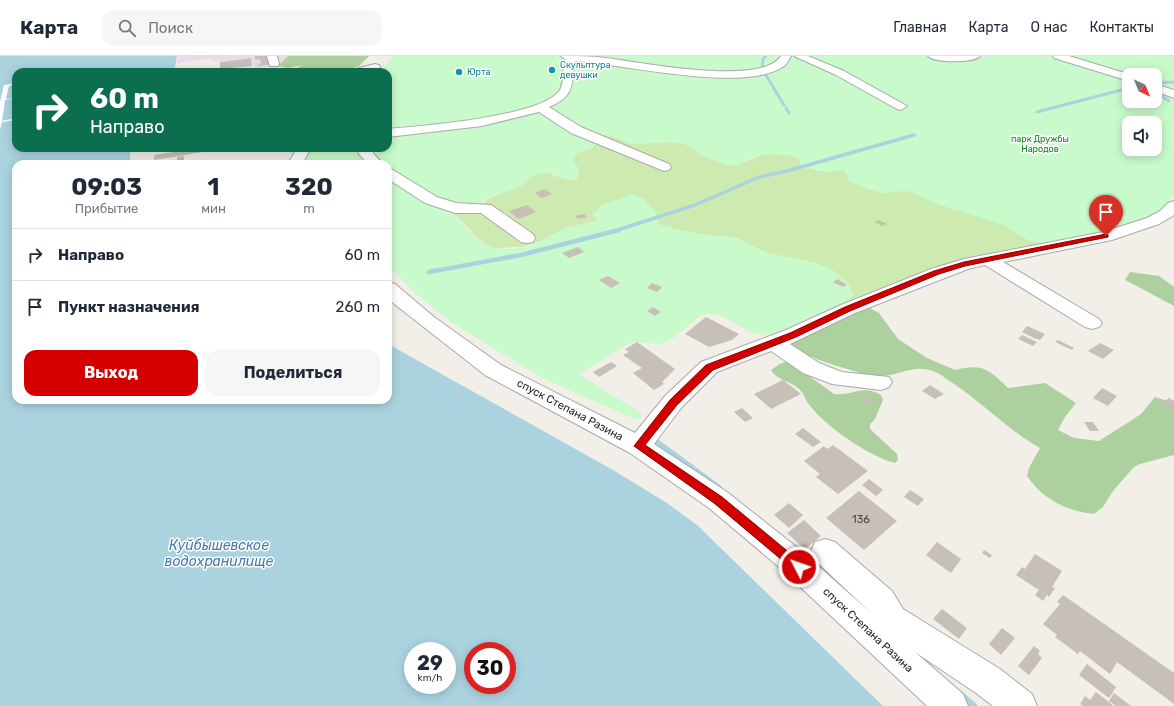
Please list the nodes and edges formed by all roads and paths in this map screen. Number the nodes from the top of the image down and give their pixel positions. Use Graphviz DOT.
graph roads {
  1 [pos="380,56"];
  2 [pos="786,56"];
  3 [pos="799,56"];
  4 [pos="933,56"];
  5 [pos="976,56"];
  6 [pos="1058,56"];
  7 [pos="568,57"];
  8 [pos="374,68"];
  9 [pos="1122,76"];
  10 [pos="1162,90"];
  11 [pos="1174,94"];
  12 [pos="901,106"];
  13 [pos="540,107"];
  14 [pos="392,133"];
  15 [pos="366,152"];
  16 [pos="372,160"];
  17 [pos="664,167"];
  18 [pos="392,176"];
  19 [pos="1174,206"];
  20 [pos="527,238"];
  21 [pos="989,260"];
  22 [pos="392,292"];
  23 [pos="1092,324"];
  24 [pos="774,343"];
  25 [pos="881,382"];
  26 [pos="639,446"];
  27 [pos="825,551"];
  28 [pos="950,706"];
  29 [pos="1020,706"];
  1 -- 8 [label="street"];
  2 -- 7 [label="street"];
  3 -- 12 [label="street"];
  4 -- 5 [label="street"];
  6 -- 9 [label="street"];
  7 -- 13 [label="street"];
  10 -- 11 [label="street"];
  13 -- 14 [label="street"];
  13 -- 17 [label="street"];
  15 -- 16 [label="street"];
  18 -- 20 [label="street"];
  19 -- 21 [label="street"];
  21 -- 23 [label="street"];
  21 -- 24 [label="street"];
  22 -- 26 [label="street, спуск Степана Разина"];
  24 -- 25 [label="street"];
  24 -- 26 [label="street"];
  26 -- 28 [label="street, спуск Степана Разина"];
  27 -- 29 [label="street"];
}
